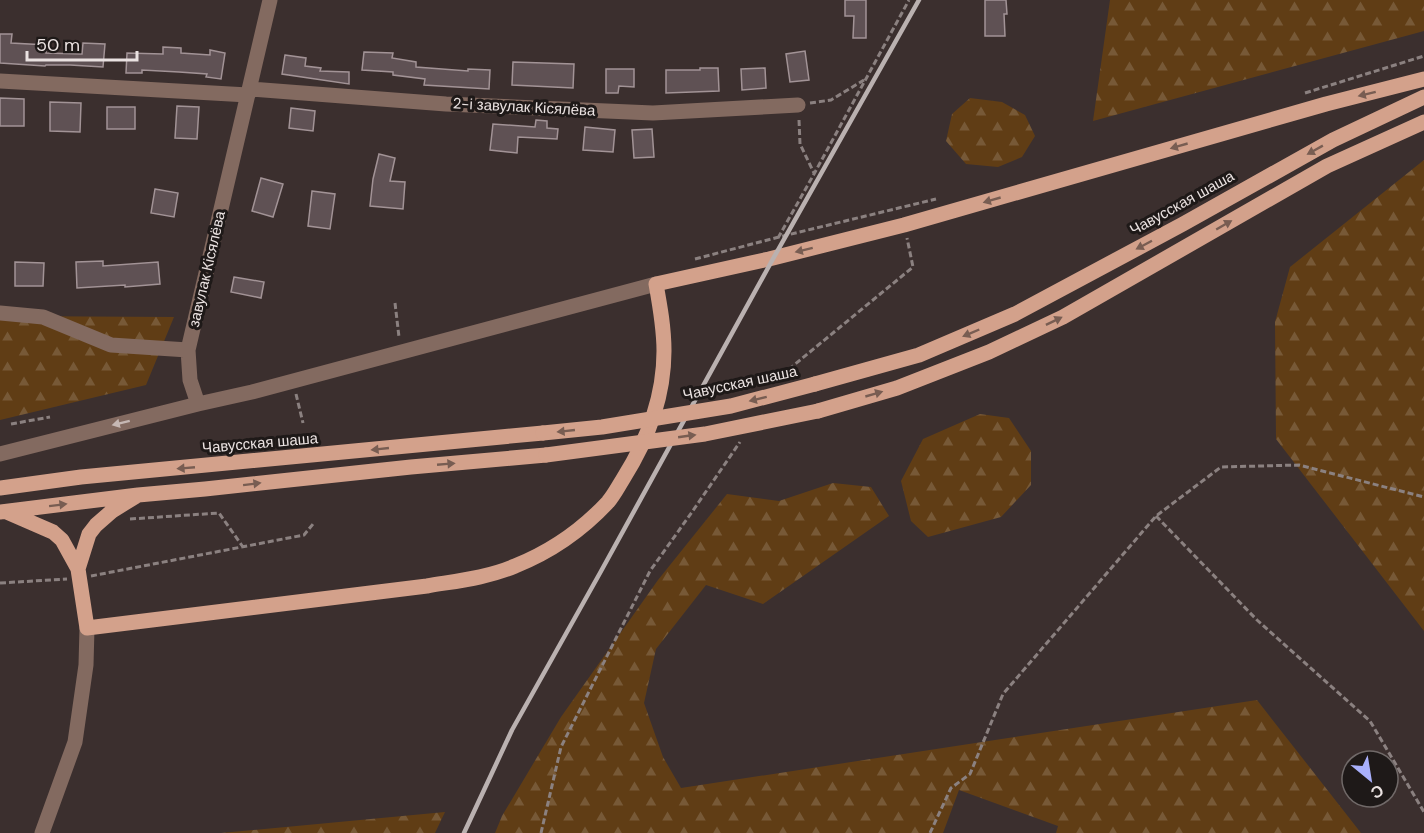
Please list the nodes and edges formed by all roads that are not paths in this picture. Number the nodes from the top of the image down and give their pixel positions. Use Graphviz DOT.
graph roads {
  1 [pos="270,0"];
  2 [pos="1424,79"];
  3 [pos="0,81"];
  4 [pos="249,92"];
  5 [pos="1424,97"];
  6 [pos="798,105"];
  7 [pos="1424,122"];
  8 [pos="656,284"];
  9 [pos="0,313"];
  10 [pos="188,350"];
  11 [pos="198,404"];
  12 [pos="0,454"];
  13 [pos="0,488"];
  14 [pos="138,495"];
  15 [pos="3,512"];
  16 [pos="79,574"];
  17 [pos="87,628"];
  18 [pos="42,833"];
  1 -- 4 [label="street, завулак Кісялёва"];
  2 -- 8 [label="main road, one-way"];
  3 -- 4 [label="street, 2-і завулак Кісялёва"];
  4 -- 6 [label="street, 2-і завулак Кісялёва"];
  4 -- 10 [label="street, завулак Кісялёва"];
  5 -- 13 [label="main road, Чавусская шаша, one-way, bridge"];
  14 -- 7 [label="main road, one-way, bridge"];
  8 -- 11 [label="street"];
  8 -- 17 [label="main road"];
  9 -- 10 [label="street"];
  10 -- 11 [label="street, завулак Кісялёва"];
  11 -- 12 [label="street, one-way"];
  15 -- 14 [label="main road, one-way"];
  14 -- 16 [label="main road"];
  15 -- 16 [label="main road"];
  16 -- 17 [label="main road"];
  17 -- 18 [label="street"];
}
